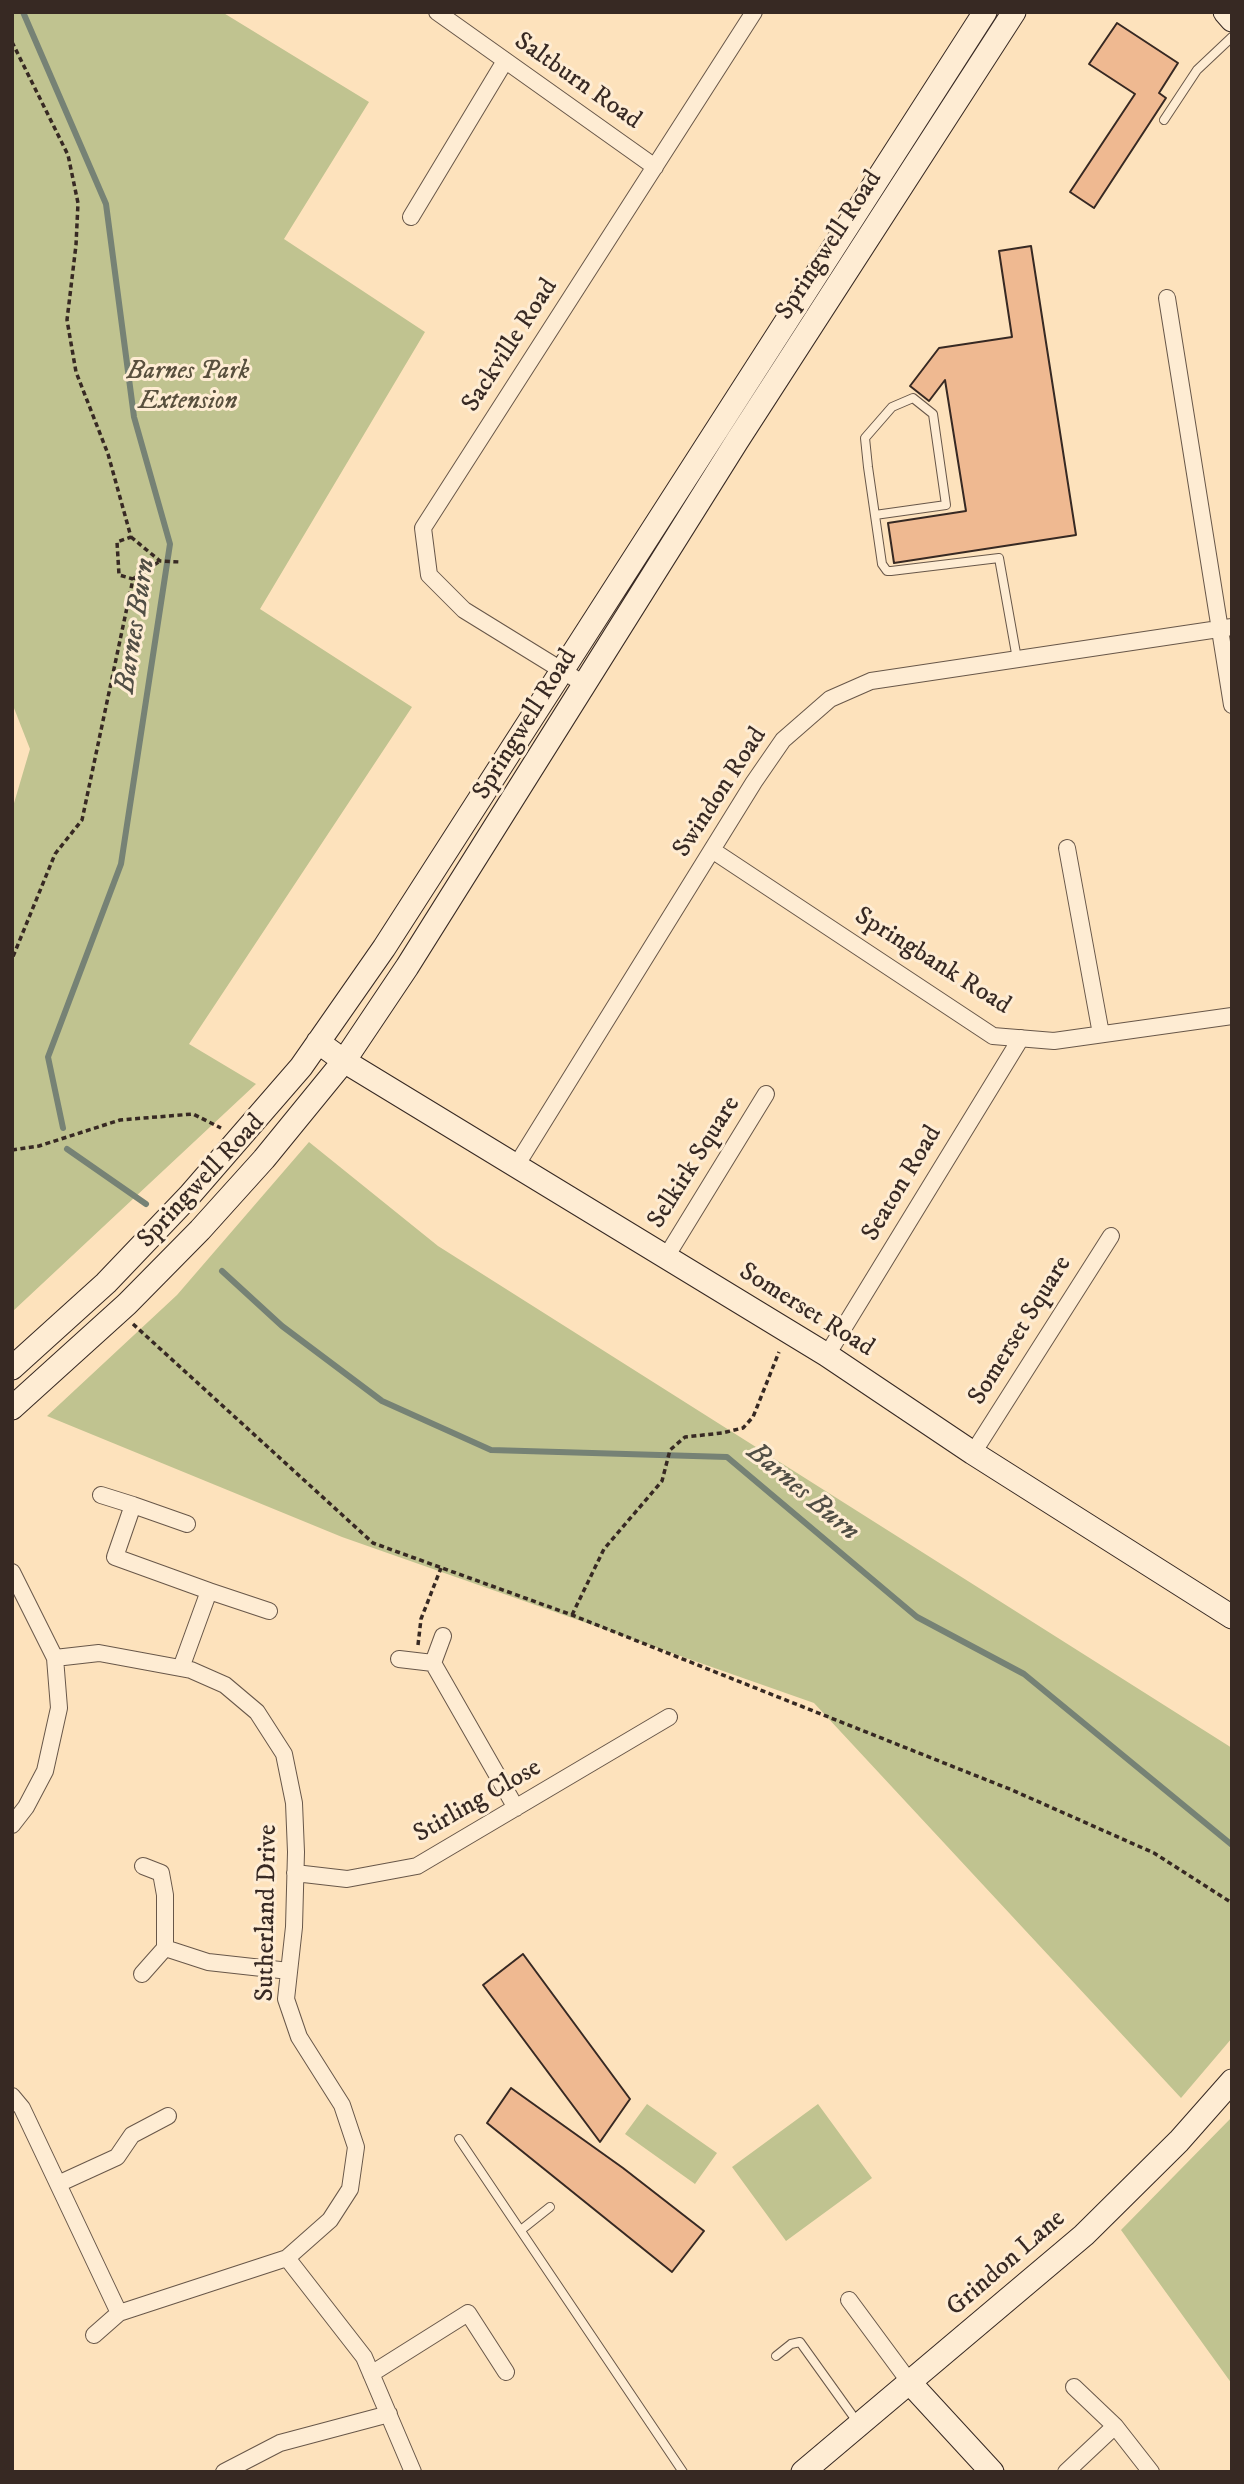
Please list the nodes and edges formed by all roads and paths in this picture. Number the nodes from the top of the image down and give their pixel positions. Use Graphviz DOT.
graph roads {
  1 [pos="437,12"];
  2 [pos="754,12"];
  3 [pos="985,12"];
  4 [pos="1014,12"];
  5 [pos="1225,12"];
  6 [pos="1232,20"];
  7 [pos="1232,37"];
  8 [pos="12,42"];
  9 [pos="505,61"];
  10 [pos="1164,120"];
  11 [pos="655,167"];
  12 [pos="411,217"];
  13 [pos="1167,298"];
  14 [pos="876,515"];
  15 [pos="131,537"];
  16 [pos="160,561"];
  17 [pos="181,562"];
  18 [pos="132,579"];
  19 [pos="1226,628"];
  20 [pos="1017,659"];
  21 [pos="562,670"];
  22 [pos="584,684"];
  23 [pos="1232,705"];
  24 [pos="1067,848"];
  25 [pos="712,850"];
  26 [pos="12,958"];
  27 [pos="1232,1016"];
  28 [pos="1101,1034"];
  29 [pos="1021,1038"];
  30 [pos="318,1042"];
  31 [pos="344,1061"];
  32 [pos="766,1094"];
  33 [pos="242,1138"];
  34 [pos="12,1150"];
  35 [pos="516,1166"];
  36 [pos="1111,1236"];
  37 [pos="666,1257"];
  38 [pos="119,1311"];
  39 [pos="787,1331"];
  40 [pos="827,1355"];
  41 [pos="12,1368"];
  42 [pos="12,1408"];
  43 [pos="973,1453"];
  44 [pos="101,1495"];
  45 [pos="133,1506"];
  46 [pos="187,1524"];
  47 [pos="441,1568"];
  48 [pos="12,1572"];
  49 [pos="209,1591"];
  50 [pos="270,1611"];
  51 [pos="572,1615"];
  52 [pos="1232,1617"];
  53 [pos="443,1636"];
  54 [pos="55,1658"];
  55 [pos="399,1659"];
  56 [pos="425,1662"];
  57 [pos="181,1668"];
  58 [pos="670,1717"];
  59 [pos="516,1808"];
  60 [pos="12,1825"];
  61 [pos="143,1866"];
  62 [pos="295,1872"];
  63 [pos="1232,1903"];
  64 [pos="165,1948"];
  65 [pos="289,1971"];
  66 [pos="142,1974"];
  67 [pos="1232,2081"];
  68 [pos="12,2096"];
  69 [pos="168,2116"];
  70 [pos="459,2139"];
  71 [pos="58,2184"];
  72 [pos="550,2207"];
  73 [pos="521,2230"];
  74 [pos="287,2258"];
  75 [pos="849,2300"];
  76 [pos="119,2313"];
  77 [pos="93,2335"];
  78 [pos="776,2356"];
  79 [pos="506,2372"];
  80 [pos="372,2374"];
  81 [pos="911,2384"];
  82 [pos="1074,2387"];
  83 [pos="389,2414"];
  84 [pos="860,2425"];
  85 [pos="1115,2426"];
  86 [pos="224,2472"];
  87 [pos="413,2472"];
  88 [pos="683,2472"];
  89 [pos="803,2472"];
  90 [pos="992,2472"];
  91 [pos="1066,2472"];
  92 [pos="1151,2472"];
  1 -- 9 [label="street, Saltburn Road"];
  2 -- 11 [label="street, Sackville Road"];
  3 -- 21 [label="main road, Springwell Road"];
  4 -- 22 [label="main road, Springwell Road"];
  5 -- 6 [label="main road"];
  7 -- 10 [label="lane"];
  8 -- 15 [label="path"];
  9 -- 11 [label="street, Saltburn Road"];
  9 -- 12 [label="street"];
  11 -- 21 [label="street, Sackville Road"];
  13 -- 19 [label="street"];
  14 -- 14 [label="lane"];
  14 -- 20 [label="lane"];
  15 -- 16 [label="path"];
  15 -- 18 [label="path"];
  16 -- 17 [label="path"];
  16 -- 18 [label="path"];
  18 -- 26 [label="path"];
  19 -- 20 [label="street, Swindon Road"];
  19 -- 23 [label="street"];
  20 -- 25 [label="street, Swindon Road"];
  21 -- 22 [label="street, Sackville Road"];
  21 -- 30 [label="main road, Springwell Road"];
  22 -- 31 [label="main road, Springwell Road"];
  24 -- 28 [label="street"];
  25 -- 29 [label="street, Springbank Road"];
  25 -- 35 [label="street, Swindon Road"];
  27 -- 28 [label="street, Springbank Road"];
  28 -- 29 [label="street, Springbank Road"];
  29 -- 40 [label="street, Seaton Road"];
  30 -- 31 [label="main road, Somerset Road"];
  30 -- 33 [label="main road, Springwell Road"];
  31 -- 35 [label="main road, Somerset Road"];
  31 -- 38 [label="main road, Springwell Road"];
  32 -- 37 [label="street, Selkirk Square"];
  33 -- 34 [label="path"];
  33 -- 41 [label="main road, Springwell Road"];
  35 -- 37 [label="main road, Somerset Road"];
  36 -- 43 [label="street, Somerset Square"];
  37 -- 39 [label="main road, Somerset Road"];
  38 -- 42 [label="main road, Springwell Road"];
  38 -- 47 [label="path"];
  39 -- 40 [label="main road, Somerset Road"];
  39 -- 51 [label="path"];
  40 -- 43 [label="main road, Somerset Road"];
  43 -- 52 [label="main road, Somerset Road"];
  44 -- 45 [label="street"];
  45 -- 46 [label="street"];
  45 -- 49 [label="street"];
  47 -- 51 [label="path"];
  47 -- 56 [label="path"];
  48 -- 54 [label="street"];
  49 -- 50 [label="street"];
  49 -- 57 [label="street"];
  51 -- 63 [label="path"];
  53 -- 56 [label="street"];
  54 -- 57 [label="street, Sutherland Drive"];
  54 -- 60 [label="street"];
  55 -- 56 [label="street"];
  56 -- 59 [label="street"];
  57 -- 62 [label="street, Sutherland Drive"];
  58 -- 59 [label="street, Stirling Close"];
  59 -- 62 [label="street, Stirling Close"];
  61 -- 64 [label="street"];
  62 -- 65 [label="street, Sutherland Drive"];
  64 -- 65 [label="street"];
  64 -- 66 [label="street"];
  65 -- 74 [label="street, Sutherland Drive"];
  67 -- 81 [label="main road, Grindon Lane"];
  68 -- 71 [label="street"];
  69 -- 71 [label="street"];
  70 -- 73 [label="lane"];
  71 -- 76 [label="street"];
  72 -- 73 [label="lane"];
  73 -- 88 [label="lane"];
  74 -- 76 [label="street, Sutherland Drive"];
  74 -- 80 [label="street"];
  75 -- 81 [label="street"];
  76 -- 77 [label="street"];
  78 -- 84 [label="lane"];
  79 -- 80 [label="street"];
  80 -- 83 [label="street"];
  81 -- 84 [label="main road, Grindon Lane"];
  81 -- 90 [label="main road"];
  82 -- 85 [label="street"];
  83 -- 86 [label="street"];
  83 -- 87 [label="street"];
  84 -- 89 [label="main road, Grindon Lane"];
  85 -- 91 [label="street"];
  85 -- 92 [label="street"];
}
